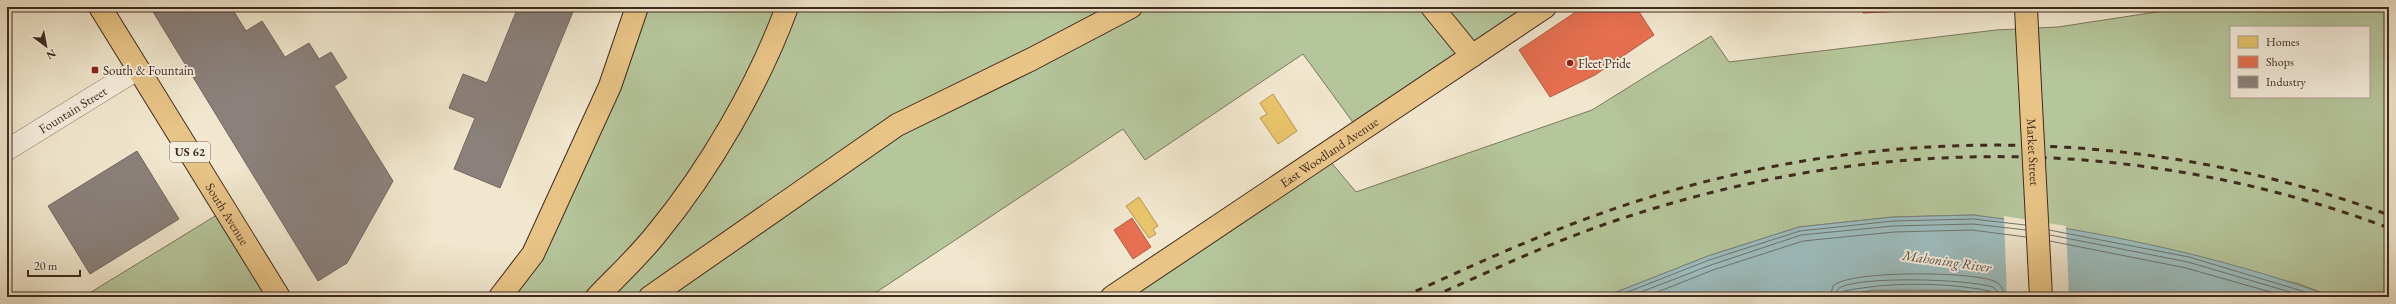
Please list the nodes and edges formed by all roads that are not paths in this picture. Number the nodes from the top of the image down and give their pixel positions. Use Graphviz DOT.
graph roads {
  1 [pos="100,7"];
  2 [pos="637,7"];
  3 [pos="788,7"];
  4 [pos="1131,7"];
  5 [pos="1432,7"];
  6 [pos="1545,7"];
  7 [pos="2026,7"];
  8 [pos="1472,56"];
  9 [pos="138,68"];
  10 [pos="7,150"];
  11 [pos="280,297"];
  12 [pos="500,297"];
  13 [pos="597,297"];
  14 [pos="650,297"];
  15 [pos="1112,297"];
  16 [pos="2041,297"];
  1 -- 9 [label="main road, South Avenue / US 62"];
  2 -- 12 [label="main road"];
  3 -- 13 [label="main road"];
  4 -- 14 [label="main road"];
  5 -- 8 [label="main road"];
  6 -- 8 [label="main road, East Woodland Avenue"];
  7 -- 16 [label="main road, Market Street, bridge"];
  8 -- 15 [label="main road, East Woodland Avenue"];
  9 -- 10 [label="street, Fountain Street"];
  9 -- 11 [label="main road, South Avenue / US 62"];
}
